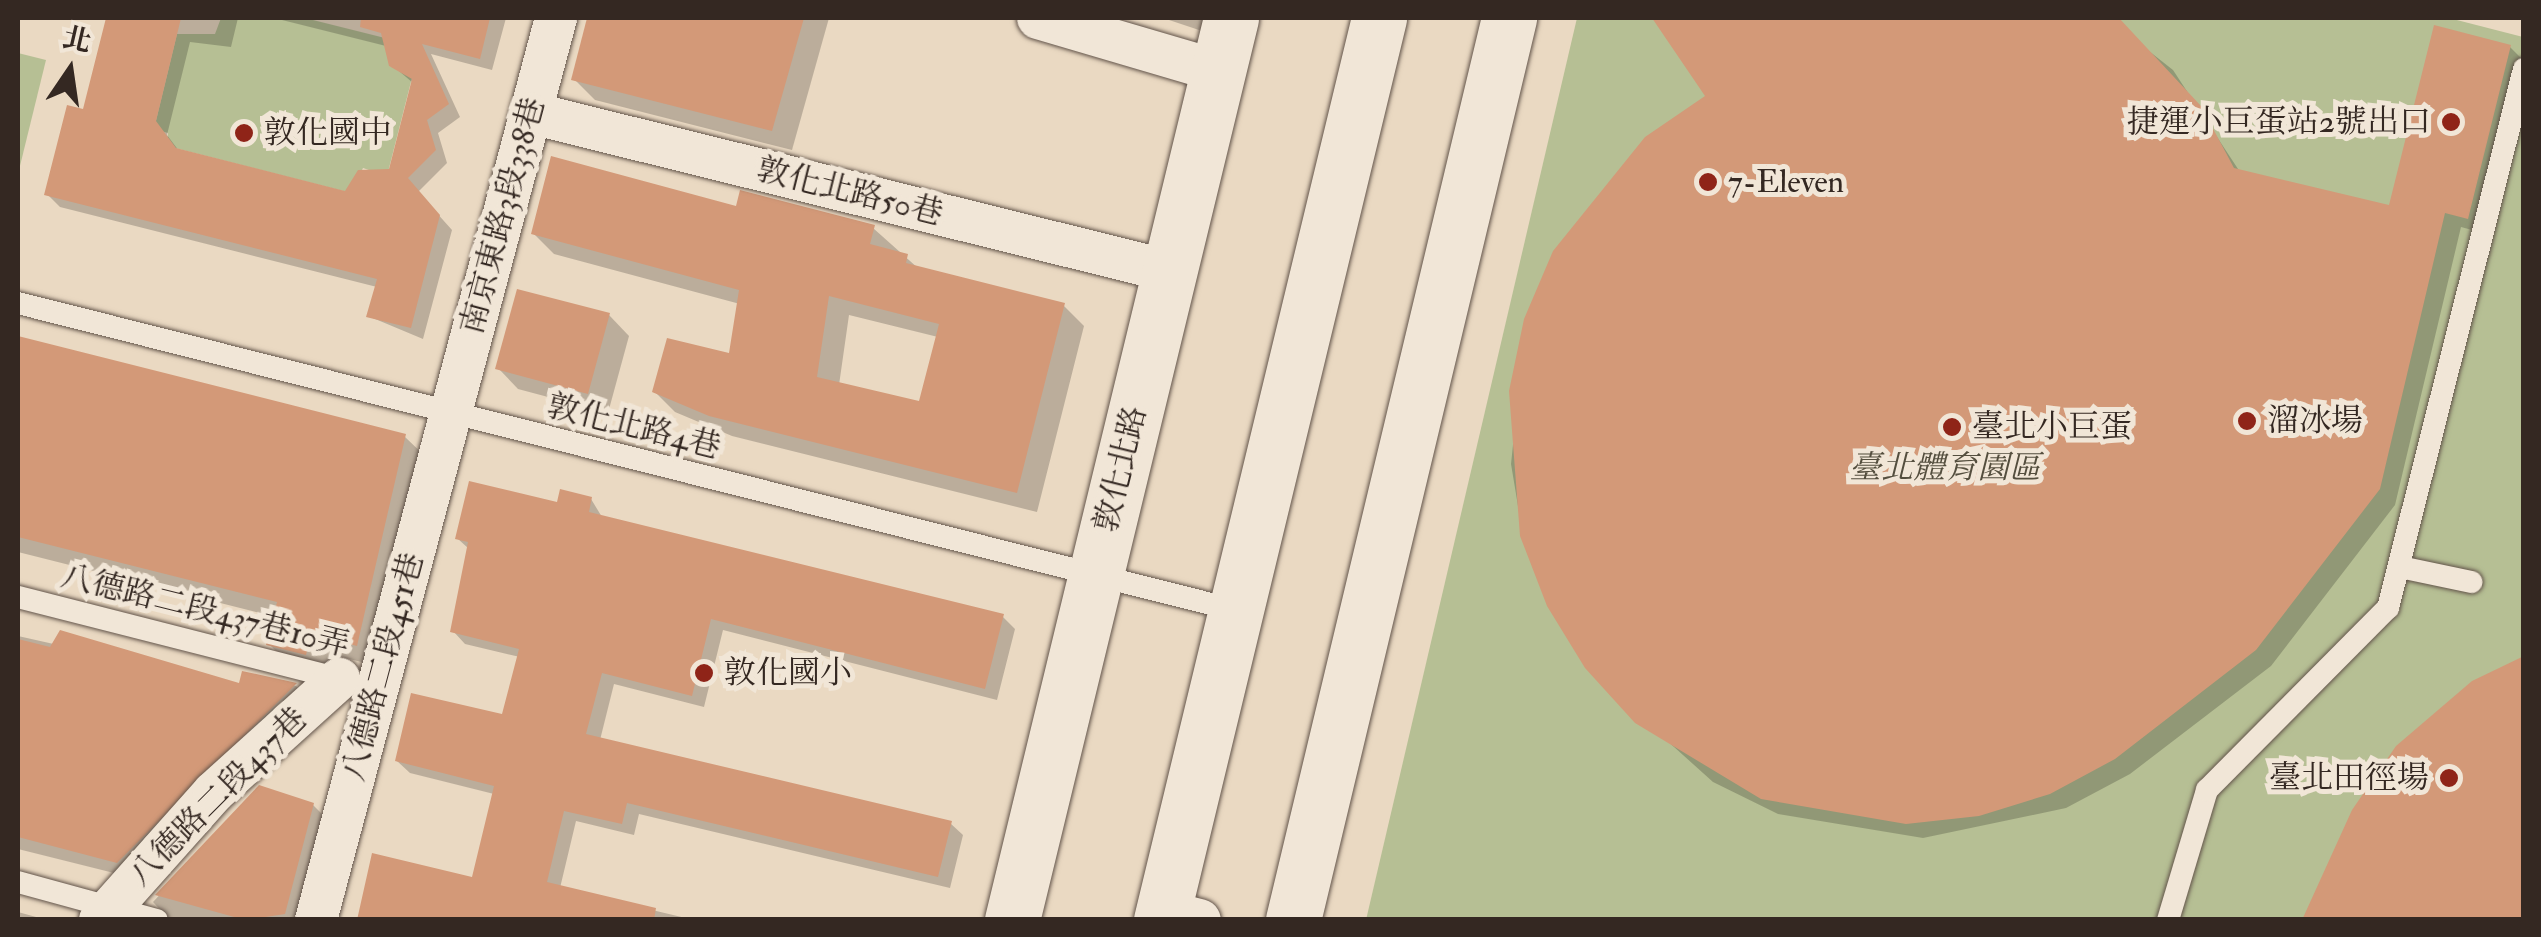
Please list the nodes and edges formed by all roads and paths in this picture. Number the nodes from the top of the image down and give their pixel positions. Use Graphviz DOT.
graph roads {
  1 [pos="556,18"];
  2 [pos="1038,18"];
  3 [pos="1231,18"];
  4 [pos="1379,18"];
  5 [pos="1509,18"];
  6 [pos="2524,69"];
  7 [pos="1218,71"];
  8 [pos="531,113"];
  9 [pos="1169,271"];
  10 [pos="18,303"];
  11 [pos="450,414"];
  12 [pos="2400,567"];
  13 [pos="1094,579"];
  14 [pos="2471,582"];
  15 [pos="18,597"];
  16 [pos="1235,610"];
  17 [pos="358,683"];
  18 [pos="18,882"];
  19 [pos="105,913"];
  20 [pos="1174,916"];
  21 [pos="157,920"];
  22 [pos="316,920"];
  23 [pos="1012,920"];
  24 [pos="1292,920"];
  25 [pos="2168,920"];
  1 -- 8 [label="street, 南京東路3段338巷"];
  2 -- 7 [label="street"];
  3 -- 7 [label="main road, 敦化北路"];
  4 -- 16 [label="main road"];
  5 -- 24 [label="main road"];
  6 -- 12 [label="lane"];
  7 -- 9 [label="main road, 敦化北路"];
  8 -- 9 [label="street, 敦化北路50巷"];
  8 -- 11 [label="street, 南京東路3段338巷"];
  9 -- 13 [label="main road, 敦化北路"];
  10 -- 11 [label="lane, 敦化北路4巷"];
  11 -- 13 [label="lane, 敦化北路4巷"];
  11 -- 17 [label="street, 八德路二段451巷"];
  12 -- 14 [label="lane"];
  12 -- 25 [label="lane"];
  13 -- 16 [label="lane, 敦化北路4巷"];
  13 -- 23 [label="main road, 敦化北路"];
  15 -- 17 [label="lane, 八德路二段437巷10弄"];
  16 -- 20 [label="main road"];
  17 -- 19 [label="street, 八德路二段437巷"];
  17 -- 22 [label="street, 八德路二段451巷"];
  18 -- 19 [label="lane"];
  19 -- 21 [label="lane"];
}
